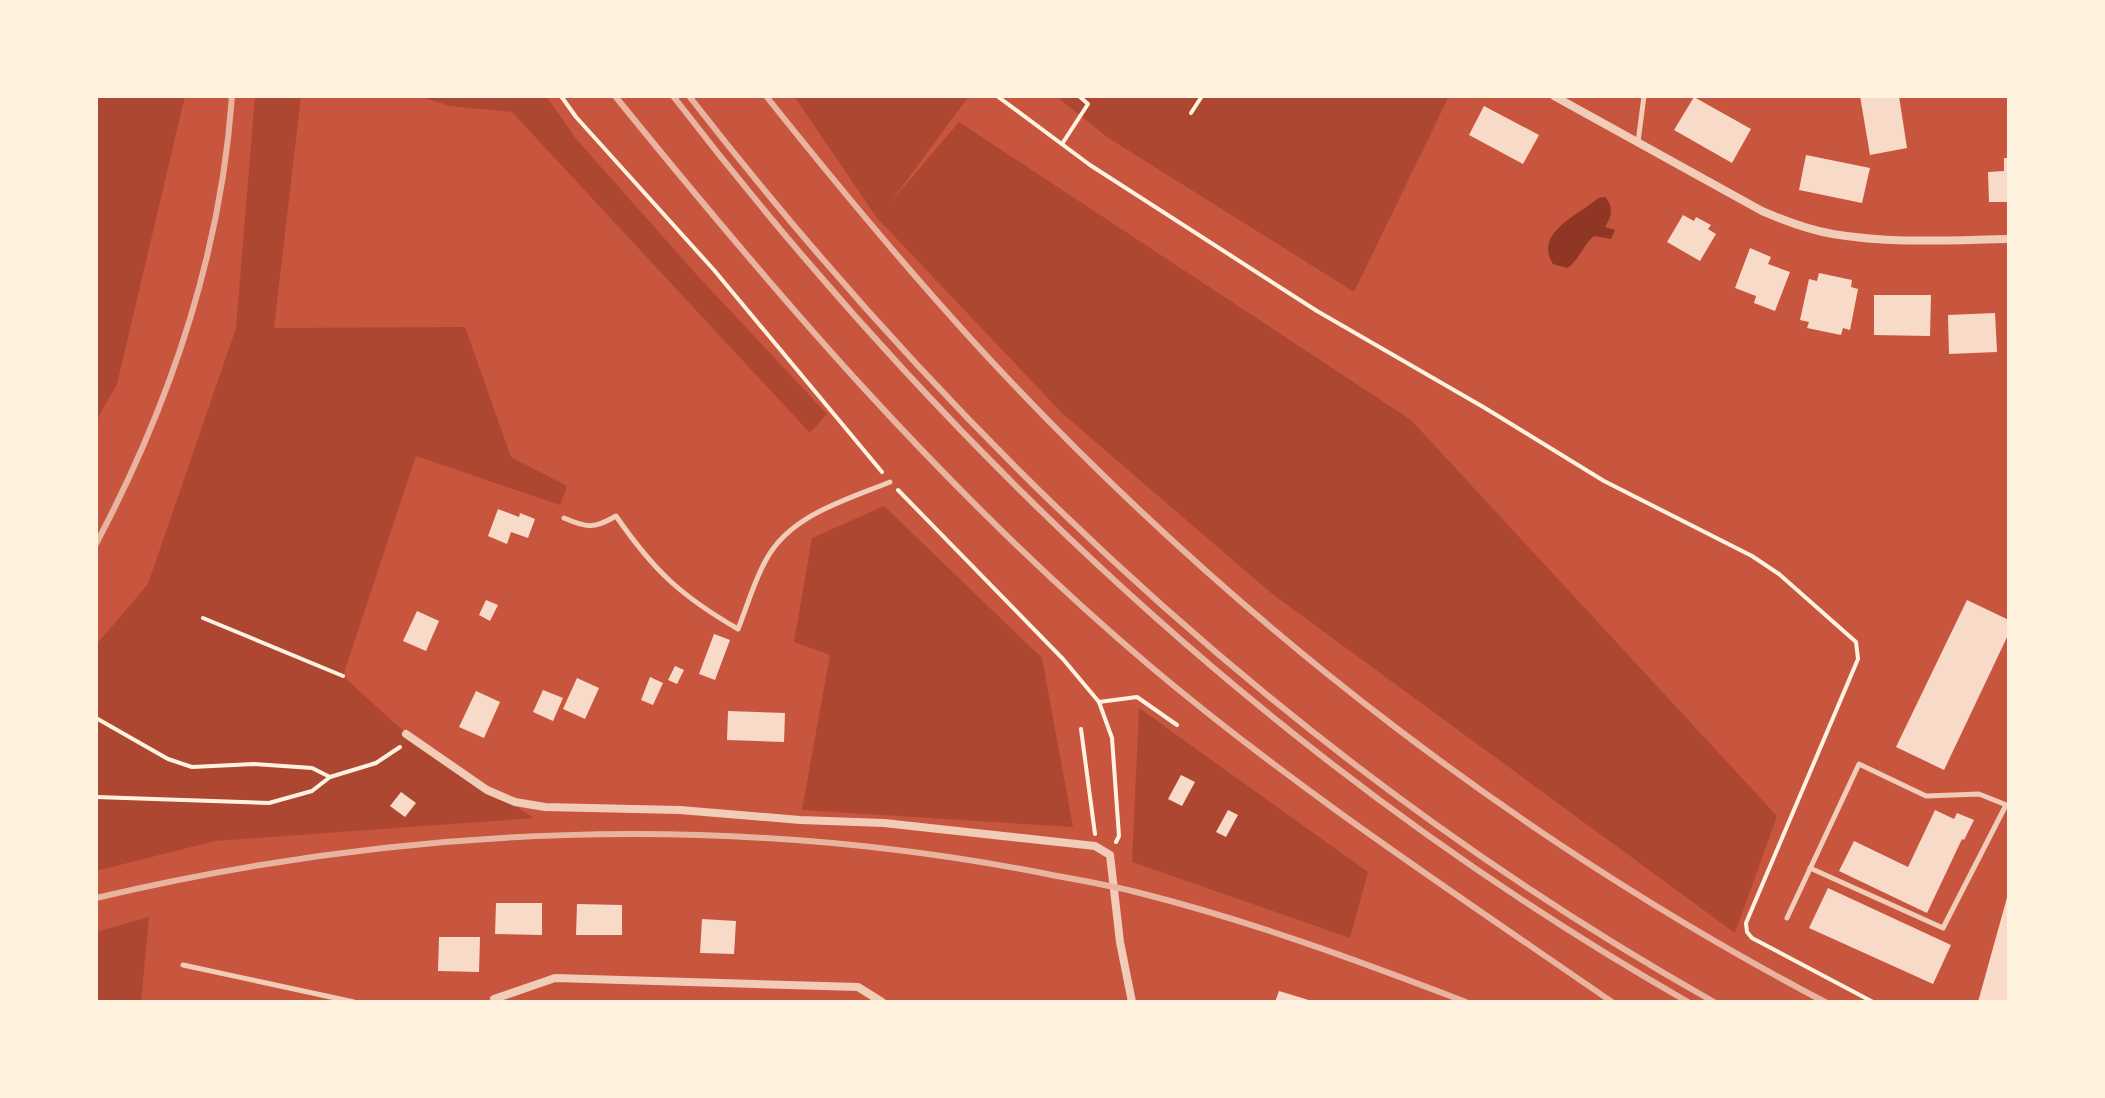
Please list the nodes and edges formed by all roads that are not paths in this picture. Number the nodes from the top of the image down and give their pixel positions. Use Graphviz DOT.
graph roads {
  1 [pos="1554,96"];
  2 [pos="1644,96"];
  3 [pos="1638,142"];
  4 [pos="2009,239"];
  5 [pos="890,482"];
  6 [pos="564,518"];
  7 [pos="409,737"];
  8 [pos="2008,805"];
  9 [pos="1810,868"];
  10 [pos="1787,918"];
  11 [pos="183,965"];
  12 [pos="492,1001"];
  13 [pos="354,1002"];
  14 [pos="882,1002"];
  15 [pos="1132,1002"];
  1 -- 3 [label="street"];
  2 -- 3 [label="lane"];
  3 -- 4 [label="street"];
  5 -- 6 [label="lane"];
  7 -- 15 [label="street"];
  8 -- 9 [label="lane"];
  8 -- 9 [label="lane"];
  9 -- 10 [label="lane"];
  11 -- 13 [label="lane"];
  12 -- 14 [label="street"];
}
